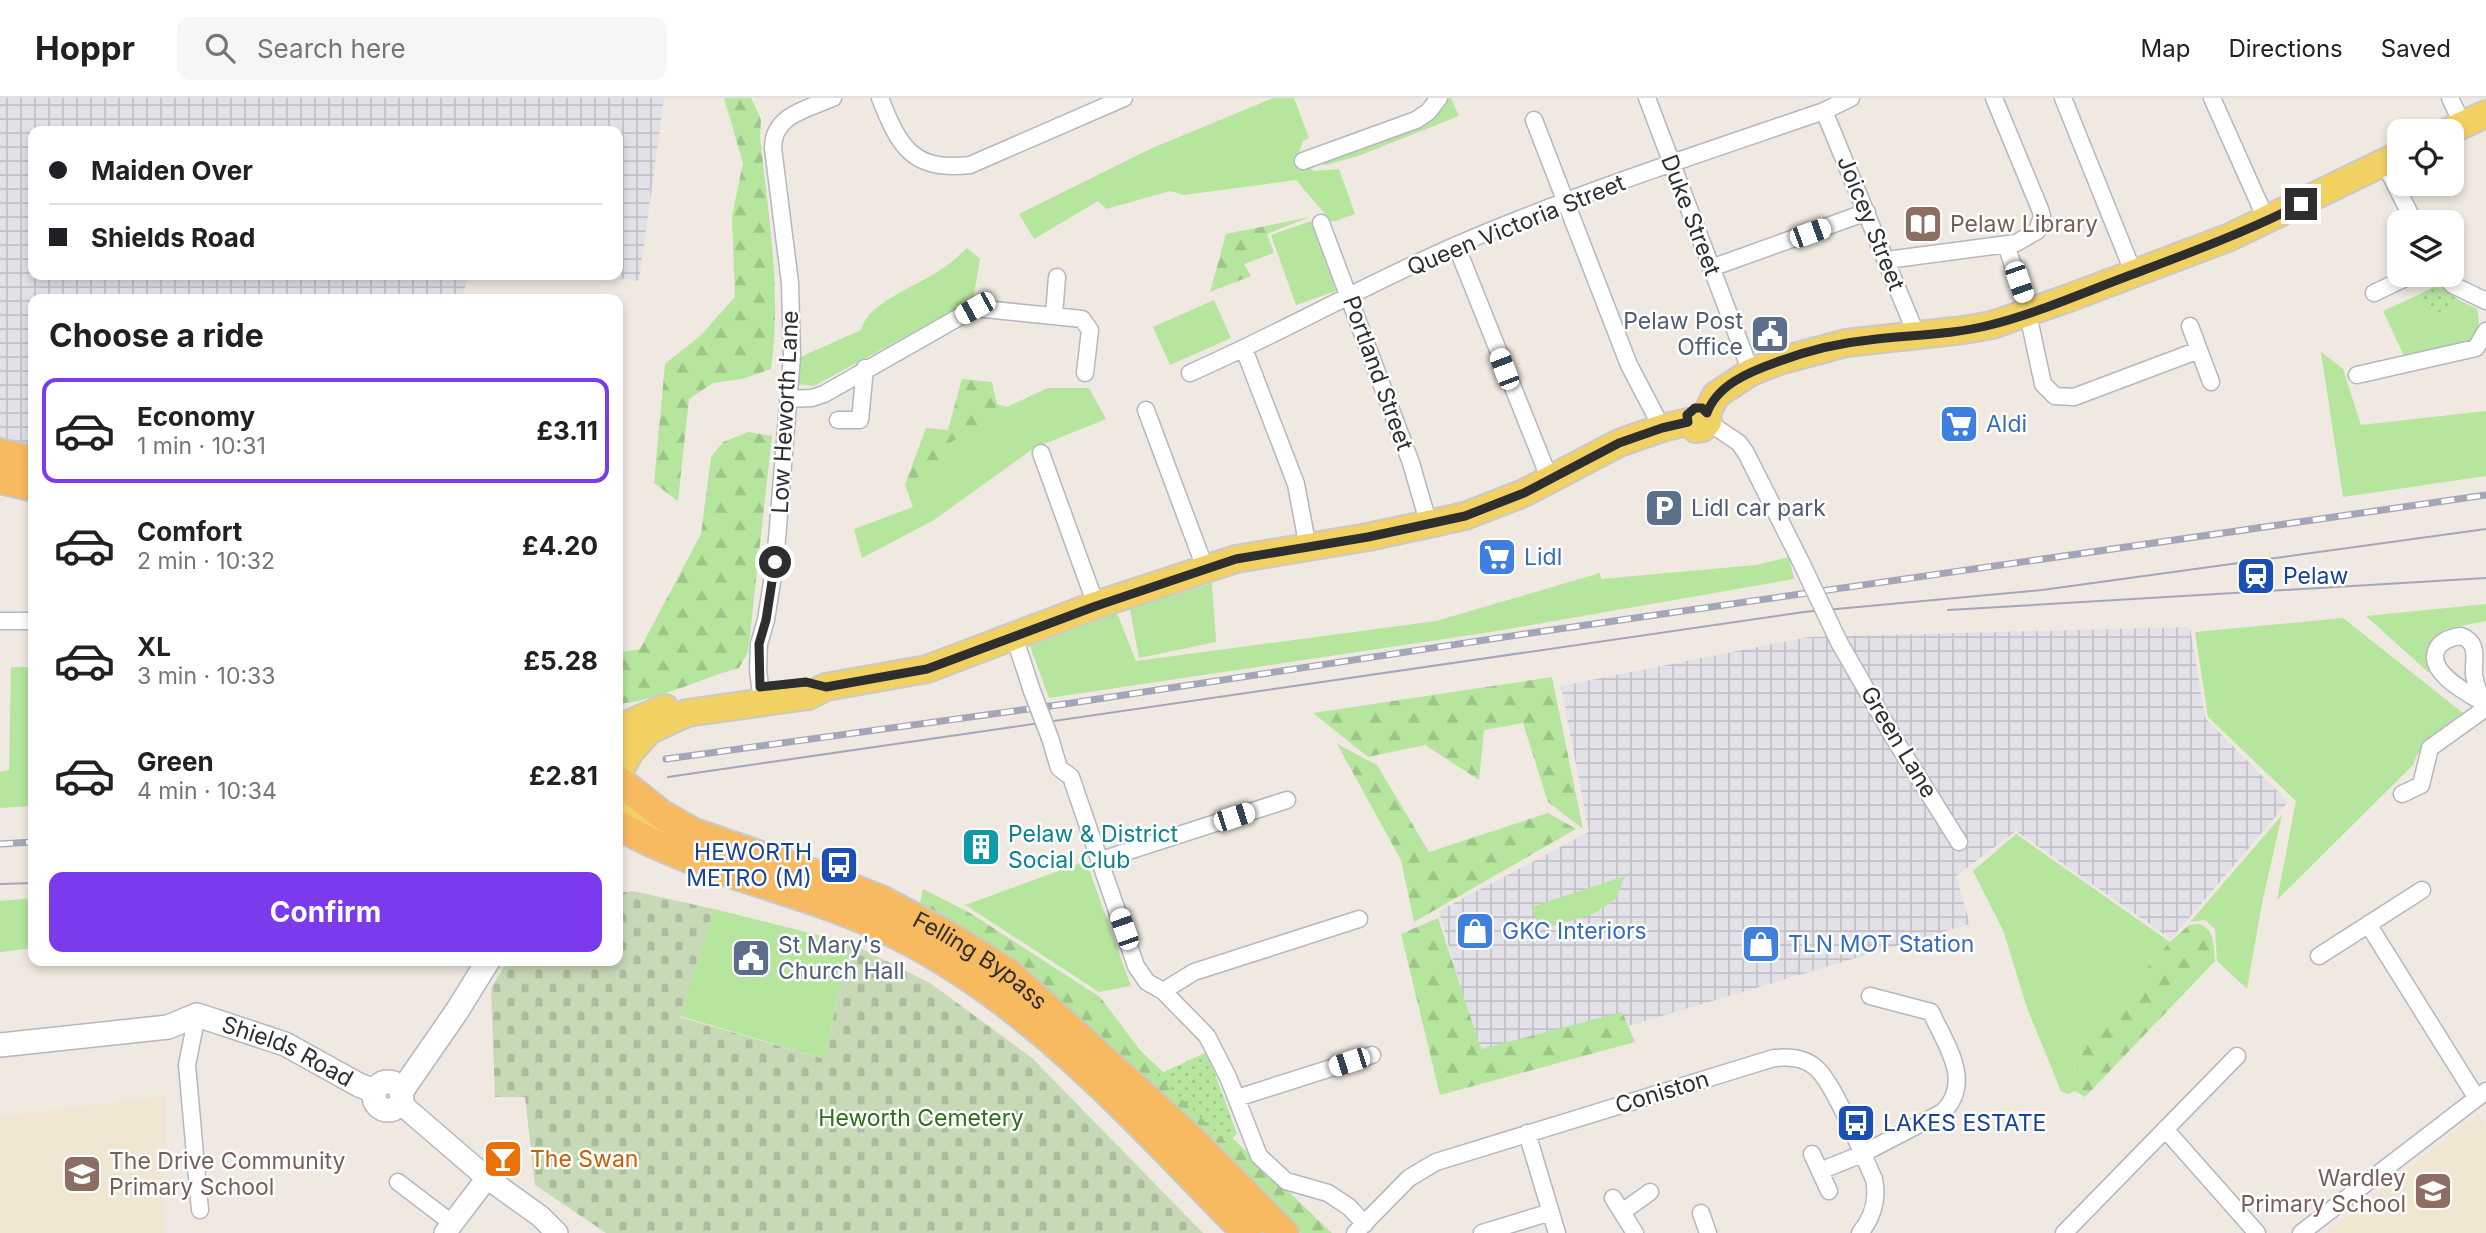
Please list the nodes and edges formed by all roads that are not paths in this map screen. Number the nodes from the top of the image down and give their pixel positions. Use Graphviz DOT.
graph roads {
  1 [pos="833,98"];
  2 [pos="880,98"];
  3 [pos="1124,98"];
  4 [pos="1439,98"];
  5 [pos="1647,98"];
  6 [pos="1851,98"];
  7 [pos="1994,98"];
  8 [pos="2063,98"];
  9 [pos="2212,98"];
  10 [pos="2450,98"];
  11 [pos="1824,110"];
  12 [pos="1534,120"];
  13 [pos="2466,123"];
  14 [pos="1307,155"];
  15 [pos="2387,161"];
  16 [pos="1671,164"];
  17 [pos="1567,201"];
  18 [pos="1867,212"];
  19 [pos="2267,221"];
  20 [pos="1321,223"];
  21 [pos="1456,245"];
  22 [pos="2007,245"];
  23 [pos="1887,260"];
  24 [pos="1711,268"];
  25 [pos="2134,274"];
  26 [pos="1057,277"];
  27 [pos="2387,287"];
  28 [pos="2457,287"];
  29 [pos="2374,293"];
  30 [pos="1349,296"];
  31 [pos="2486,301"];
  32 [pos="2028,312"];
  33 [pos="1054,315"];
  34 [pos="2190,326"];
  35 [pos="2486,331"];
  36 [pos="1917,335"];
  37 [pos="1244,349"];
  38 [pos="2199,350"];
  39 [pos="865,369"];
  40 [pos="1751,372"];
  41 [pos="1085,373"];
  42 [pos="1191,373"];
  43 [pos="2357,375"];
  44 [pos="2211,382"];
  45 [pos="788,400"];
  46 [pos="1146,411"];
  47 [pos="838,420"];
  48 [pos="1691,422"];
  49 [pos="0,453"];
  50 [pos="1041,453"];
  51 [pos="28,460"];
  52 [pos="0,479"];
  53 [pos="1550,480"];
  54 [pos="28,486"];
  55 [pos="1429,525"];
  56 [pos="1307,548"];
  57 [pos="1205,568"];
  58 [pos="1096,606"];
  59 [pos="0,621"];
  60 [pos="28,621"];
  61 [pos="1014,636"];
  62 [pos="761,694"];
  63 [pos="2485,706"];
  64 [pos="628,728"];
  65 [pos="623,765"];
  66 [pos="623,784"];
  67 [pos="2402,794"];
  68 [pos="1287,800"];
  69 [pos="623,808"];
  70 [pos="623,828"];
  71 [pos="623,842"];
  72 [pos="1959,842"];
  73 [pos="651,844"];
  74 [pos="684,856"];
  75 [pos="1101,860"];
  76 [pos="2422,890"];
  77 [pos="795,893"];
  78 [pos="1359,919"];
  79 [pos="2368,925"];
  80 [pos="2319,956"];
  81 [pos="485,966"];
  82 [pos="1163,991"];
  83 [pos="1870,996"];
  84 [pos="197,1015"];
  85 [pos="0,1045"];
  86 [pos="1372,1055"];
  87 [pos="2237,1056"];
  88 [pos="391,1092"];
  89 [pos="2481,1094"];
  90 [pos="1237,1098"];
  91 [pos="2165,1129"];
  92 [pos="1527,1133"];
  93 [pos="1812,1154"];
  94 [pos="1862,1154"];
  95 [pos="1820,1171"];
  96 [pos="487,1178"];
  97 [pos="398,1182"];
  98 [pos="1829,1191"];
  99 [pos="1650,1192"];
  100 [pos="201,1210"];
  101 [pos="1551,1212"];
  102 [pos="1701,1213"];
  103 [pos="1360,1228"];
  104 [pos="449,1229"];
  105 [pos="557,1233"];
  106 [pos="1247,1233"];
  107 [pos="1284,1233"];
  108 [pos="1482,1233"];
  109 [pos="1557,1233"];
  110 [pos="1635,1233"];
  111 [pos="1707,1233"];
  112 [pos="1860,1233"];
  113 [pos="2064,1233"];
  114 [pos="2257,1233"];
  115 [pos="2301,1233"];
  1 -- 45 [label="street, Low Heworth Lane"];
  2 -- 3 [label="street"];
  4 -- 14 [label="street"];
  5 -- 16 [label="street, Duke Street"];
  6 -- 11 [label="street, Queen Victoria Street"];
  7 -- 22 [label="street"];
  8 -- 25 [label="street"];
  9 -- 19 [label="street"];
  10 -- 13 [label="street"];
  11 -- 16 [label="street, Queen Victoria Street"];
  11 -- 18 [label="street, Joicey Street"];
  12 -- 17 [label="street"];
  15 -- 19 [label="main road"];
  16 -- 17 [label="street, Queen Victoria Street"];
  16 -- 24 [label="street, Duke Street"];
  17 -- 21 [label="street, Queen Victoria Street"];
  17 -- 48 [label="street"];
  18 -- 23 [label="street, Joicey Street"];
  18 -- 24 [label="street"];
  19 -- 25 [label="main road"];
  20 -- 30 [label="street, Portland Street"];
  21 -- 30 [label="street, Queen Victoria Street"];
  21 -- 53 [label="street"];
  22 -- 23 [label="street"];
  22 -- 32 [label="street"];
  23 -- 36 [label="street, Joicey Street"];
  24 -- 40 [label="street, Duke Street"];
  25 -- 32 [label="main road"];
  26 -- 33 [label="street"];
  27 -- 29 [label="street"];
  28 -- 31 [label="street"];
  30 -- 37 [label="street, Queen Victoria Street"];
  30 -- 55 [label="street, Portland Street"];
  32 -- 36 [label="main road"];
  32 -- 38 [label="street"];
  33 -- 39 [label="street"];
  33 -- 41 [label="street"];
  34 -- 38 [label="street"];
  35 -- 43 [label="street"];
  36 -- 40 [label="main road"];
  37 -- 42 [label="street, Queen Victoria Street"];
  37 -- 56 [label="street"];
  38 -- 44 [label="street"];
  39 -- 45 [label="street"];
  39 -- 47 [label="street"];
  40 -- 48 [label="main road"];
  45 -- 62 [label="street, Low Heworth Lane"];
  46 -- 57 [label="street"];
  48 -- 53 [label="main road"];
  48 -- 72 [label="street, Green Lane, bridge"];
  49 -- 51 [label="highway"];
  50 -- 58 [label="street"];
  52 -- 54 [label="highway"];
  53 -- 55 [label="main road"];
  55 -- 56 [label="main road"];
  56 -- 57 [label="main road"];
  57 -- 58 [label="main road"];
  58 -- 61 [label="main road"];
  59 -- 60 [label="street"];
  61 -- 62 [label="main road"];
  61 -- 75 [label="street, bridge"];
  62 -- 64 [label="main road"];
  63 -- 67 [label="street"];
  64 -- 65 [label="main road"];
  66 -- 107 [label="highway, Felling Bypass"];
  68 -- 75 [label="street"];
  69 -- 74 [label="main road"];
  70 -- 73 [label="highway, Felling Bypass"];
  71 -- 73 [label="main road"];
  73 -- 74 [label="highway, Felling Bypass"];
  73 -- 77 [label="highway"];
  74 -- 77 [label="highway, Felling Bypass"];
  75 -- 82 [label="street"];
  76 -- 79 [label="street"];
  77 -- 106 [label="highway, Felling Bypass"];
  78 -- 82 [label="street"];
  79 -- 80 [label="street"];
  79 -- 89 [label="street"];
  81 -- 88 [label="main road"];
  82 -- 90 [label="street"];
  83 -- 94 [label="street"];
  84 -- 85 [label="main road"];
  84 -- 88 [label="main road, Shields Road"];
  84 -- 100 [label="street"];
  86 -- 90 [label="street"];
  87 -- 91 [label="street"];
  88 -- 96 [label="street"];
  89 -- 115 [label="street"];
  90 -- 103 [label="street"];
  91 -- 113 [label="street"];
  91 -- 114 [label="street"];
  92 -- 94 [label="street, Coniston"];
  92 -- 101 [label="street"];
  92 -- 103 [label="street, Coniston"];
  93 -- 95 [label="street"];
  94 -- 95 [label="street"];
  94 -- 112 [label="street, Coniston"];
  95 -- 98 [label="street"];
  96 -- 104 [label="street"];
  96 -- 105 [label="street"];
  97 -- 104 [label="street"];
  99 -- 110 [label="street"];
  101 -- 108 [label="street"];
  101 -- 109 [label="street"];
  102 -- 111 [label="street"];
}
